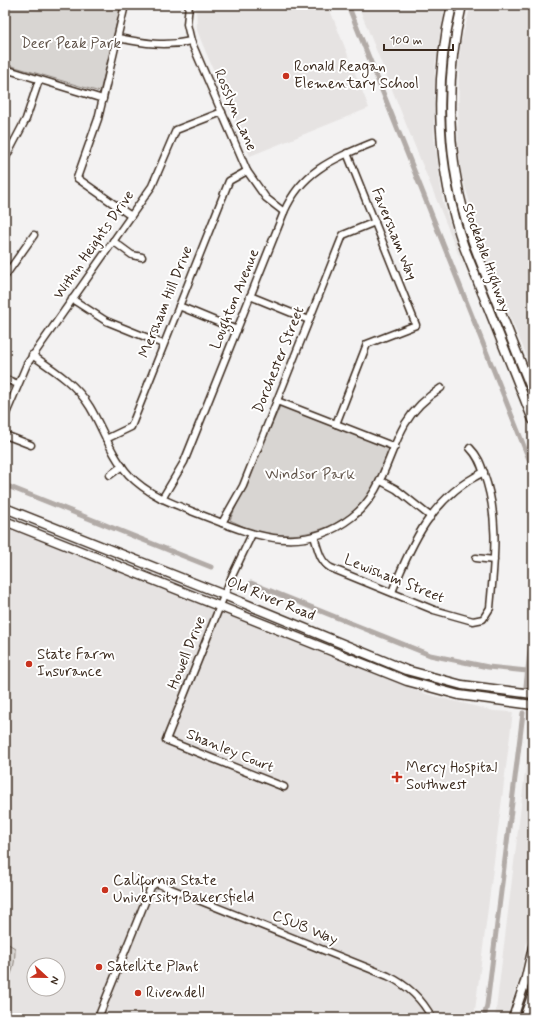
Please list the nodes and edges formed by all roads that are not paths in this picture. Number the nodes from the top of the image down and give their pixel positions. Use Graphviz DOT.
graph roads {
  1 [pos="125,5"];
  2 [pos="189,5"];
  3 [pos="452,5"];
  4 [pos="462,5"];
  5 [pos="447,30"];
  6 [pos="118,38"];
  7 [pos="191,41"];
  8 [pos="5,69"];
  9 [pos="39,80"];
  10 [pos="450,90"];
  11 [pos="103,99"];
  12 [pos="222,112"];
  13 [pos="372,144"];
  14 [pos="347,153"];
  15 [pos="5,159"];
  16 [pos="247,171"];
  17 [pos="284,212"];
  18 [pos="131,216"];
  19 [pos="375,222"];
  20 [pos="34,235"];
  21 [pos="113,241"];
  22 [pos="142,257"];
  23 [pos="5,263"];
  24 [pos="11,268"];
  25 [pos="5,276"];
  26 [pos="476,277"];
  27 [pos="250,296"];
  28 [pos="72,299"];
  29 [pos="179,306"];
  30 [pos="309,320"];
  31 [pos="504,322"];
  32 [pos="237,330"];
  33 [pos="163,344"];
  34 [pos="32,355"];
  35 [pos="5,379"];
  36 [pos="18,384"];
  37 [pos="441,388"];
  38 [pos="533,393"];
  39 [pos="277,401"];
  40 [pos="5,416"];
  41 [pos="533,420"];
  42 [pos="336,424"];
  43 [pos="5,435"];
  44 [pos="106,439"];
  45 [pos="31,445"];
  46 [pos="394,448"];
  47 [pos="470,448"];
  48 [pos="122,466"];
  49 [pos="484,472"];
  50 [pos="110,475"];
  51 [pos="381,480"];
  52 [pos="162,499"];
  53 [pos="5,508"];
  54 [pos="431,517"];
  55 [pos="5,520"];
  56 [pos="222,523"];
  57 [pos="252,534"];
  58 [pos="314,536"];
  59 [pos="476,558"];
  60 [pos="494,560"];
  61 [pos="392,592"];
  62 [pos="224,595"];
  63 [pos="219,606"];
  64 [pos="339,654"];
  65 [pos="379,659"];
  66 [pos="533,694"];
  67 [pos="533,705"];
  68 [pos="166,740"];
  69 [pos="284,787"];
  70 [pos="533,947"];
  71 [pos="533,993"];
  72 [pos="98,1018"];
  73 [pos="432,1018"];
  74 [pos="513,1018"];
  75 [pos="524,1018"];
  1 -- 6 [label="street"];
  2 -- 7 [label="street, Rosslyn Lane"];
  3 -- 5 [label="main road, Stockdale Highway"];
  4 -- 10 [label="main road, Stockdale Highway"];
  5 -- 10 [label="main road"];
  5 -- 26 [label="main road, Stockdale Highway"];
  6 -- 7 [label="street"];
  6 -- 11 [label="street"];
  7 -- 12 [label="street, Rosslyn Lane"];
  8 -- 9 [label="street"];
  9 -- 11 [label="street"];
  9 -- 15 [label="street"];
  10 -- 31 [label="main road, Stockdale Highway"];
  11 -- 18 [label="street"];
  12 -- 16 [label="street, Rosslyn Lane"];
  12 -- 18 [label="street, Within Heights Drive"];
  13 -- 14 [label="street, Loughton Avenue"];
  14 -- 17 [label="street, Loughton Avenue"];
  14 -- 19 [label="street, Faversham Way"];
  16 -- 17 [label="street, Rosslyn Lane"];
  16 -- 29 [label="street, Mersham Hill Drive"];
  17 -- 27 [label="street, Loughton Avenue"];
  18 -- 21 [label="street, Within Heights Drive"];
  19 -- 30 [label="street, Dorchester Street"];
  19 -- 42 [label="street, Faversham Way"];
  20 -- 24 [label="street"];
  21 -- 22 [label="street"];
  21 -- 28 [label="street, Within Heights Drive"];
  23 -- 24 [label="street"];
  24 -- 25 [label="street"];
  26 -- 31 [label="main road"];
  26 -- 41 [label="main road, Stockdale Highway"];
  27 -- 30 [label="street"];
  27 -- 32 [label="street, Loughton Avenue"];
  28 -- 33 [label="street"];
  28 -- 34 [label="street, Within Heights Drive"];
  29 -- 32 [label="street"];
  29 -- 33 [label="street, Mersham Hill Drive"];
  30 -- 39 [label="street, Dorchester Street"];
  31 -- 38 [label="main road, Stockdale Highway"];
  32 -- 52 [label="street, Loughton Avenue"];
  33 -- 44 [label="street, Mersham Hill Drive"];
  34 -- 36 [label="street, Within Heights Drive"];
  34 -- 44 [label="street"];
  35 -- 36 [label="street"];
  36 -- 40 [label="street, Within Heights Drive"];
  37 -- 46 [label="street"];
  39 -- 42 [label="street"];
  39 -- 56 [label="street, Dorchester Street"];
  42 -- 46 [label="street"];
  43 -- 45 [label="street"];
  44 -- 48 [label="street"];
  46 -- 51 [label="street"];
  47 -- 49 [label="street"];
  48 -- 50 [label="street"];
  48 -- 52 [label="street"];
  49 -- 54 [label="street"];
  49 -- 60 [label="street"];
  51 -- 54 [label="street"];
  51 -- 58 [label="street"];
  52 -- 56 [label="street"];
  53 -- 62 [label="main road, Old River Road"];
  54 -- 61 [label="street"];
  55 -- 63 [label="main road, Old River Road"];
  56 -- 57 [label="street"];
  57 -- 58 [label="street"];
  57 -- 62 [label="street, Howell Drive"];
  58 -- 61 [label="street, Lewisham Street"];
  59 -- 60 [label="street"];
  60 -- 61 [label="street, Lewisham Street"];
  62 -- 63 [label="street, Howell Drive"];
  62 -- 65 [label="main road, Old River Road"];
  63 -- 64 [label="main road, Old River Road"];
  63 -- 68 [label="street, Howell Drive"];
  64 -- 65 [label="main road"];
  64 -- 67 [label="main road, Old River Road"];
  65 -- 66 [label="main road, Old River Road"];
  68 -- 69 [label="street, Shanley Court"];
  70 -- 74 [label="main road"];
  71 -- 75 [label="main road"];
  72 -- 73 [label="street, CSUB Way"];
}
